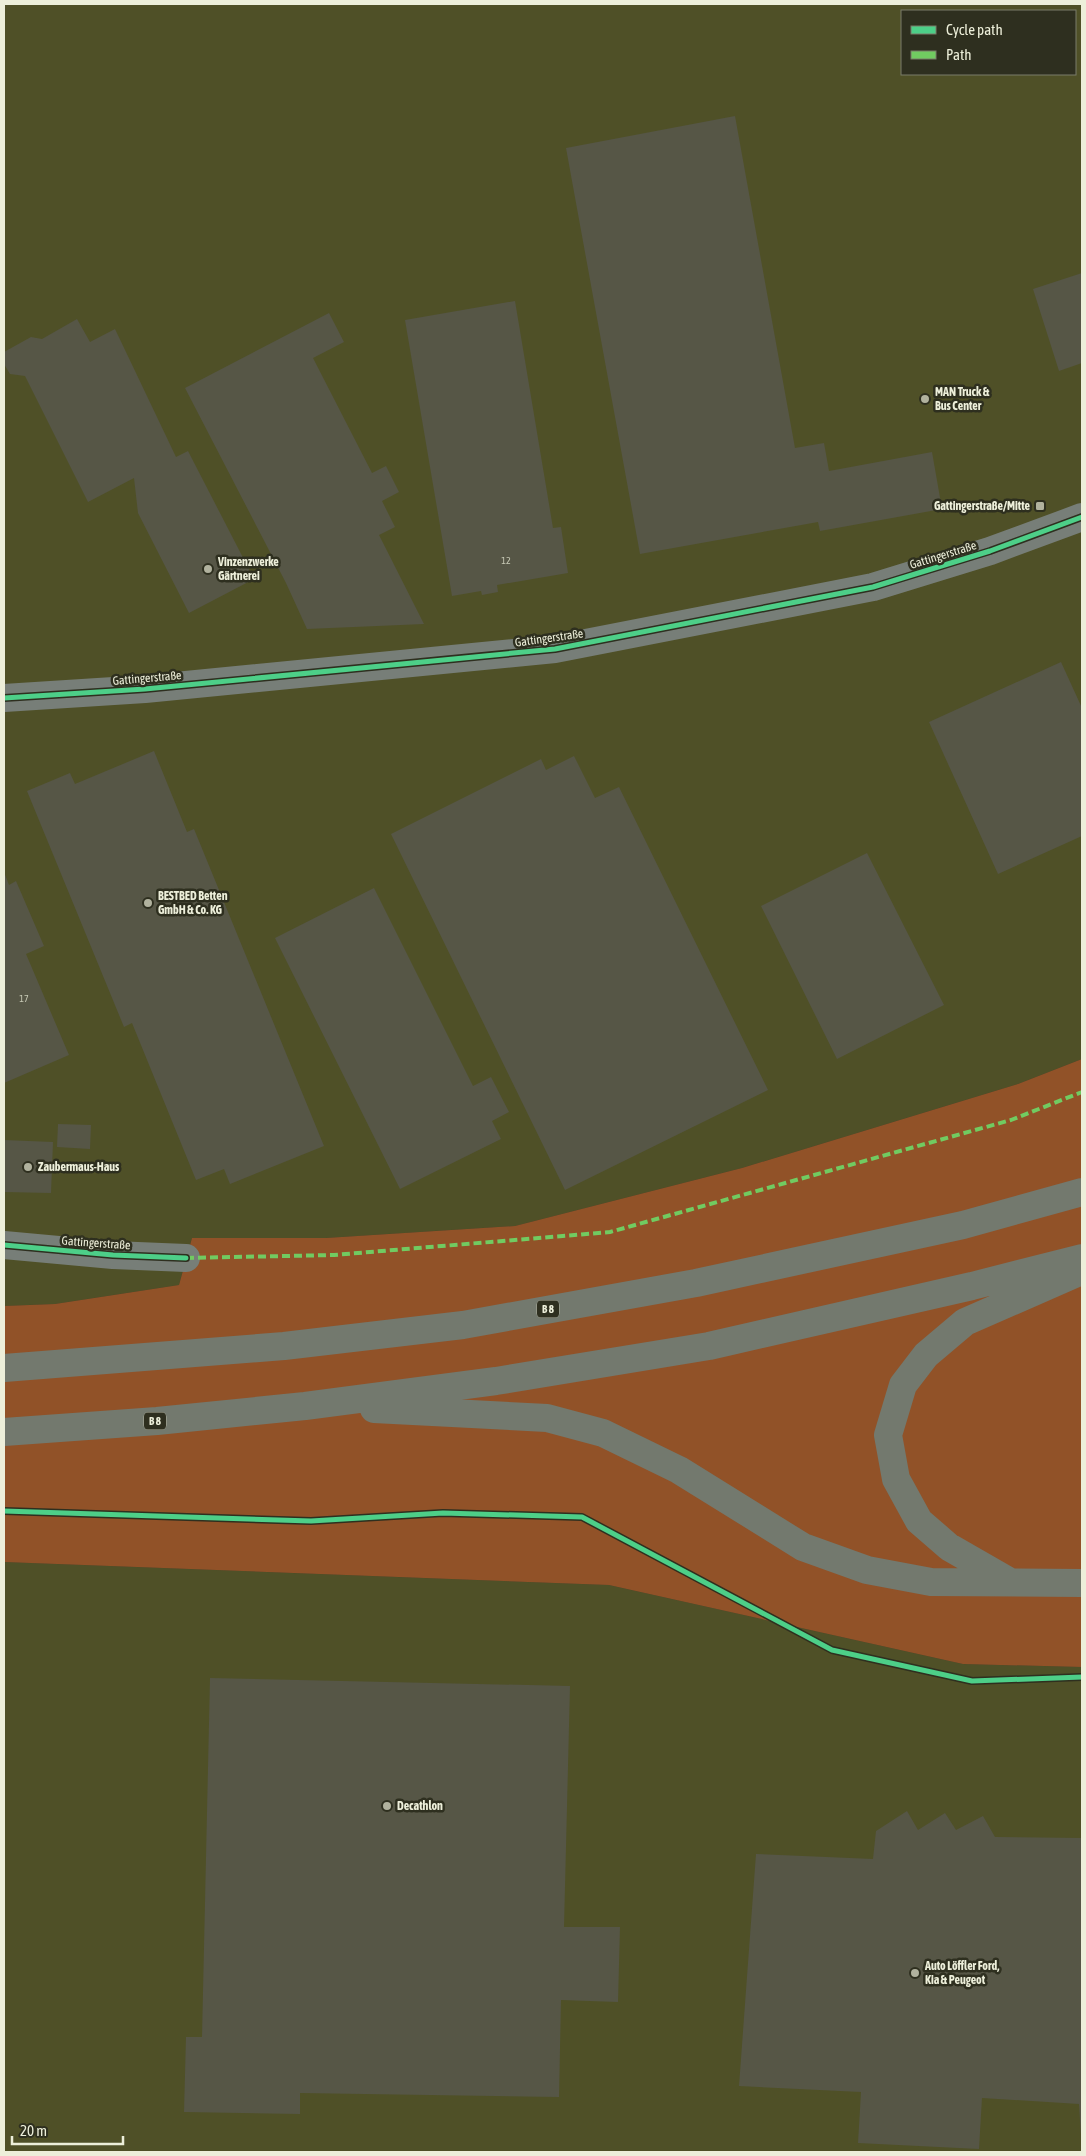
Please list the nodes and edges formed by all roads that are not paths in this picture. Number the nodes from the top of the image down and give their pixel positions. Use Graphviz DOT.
graph roads {
  1 [pos="1082,517"];
  2 [pos="4,698"];
  3 [pos="1082,1192"];
  4 [pos="4,1245"];
  5 [pos="186,1258"];
  6 [pos="1082,1258"];
  7 [pos="1082,1271"];
  8 [pos="4,1368"];
  9 [pos="305,1406"];
  10 [pos="4,1432"];
  11 [pos="1082,1583"];
  12 [pos="1014,1584"];
  1 -- 2 [label="street, Gattingerstraße"];
  3 -- 8 [label="highway, B 8"];
  4 -- 5 [label="street, Gattingerstraße"];
  6 -- 9 [label="highway, B 8"];
  7 -- 12 [label="highway"];
  9 -- 10 [label="highway, B 8"];
  9 -- 12 [label="highway"];
  11 -- 12 [label="highway"];
}
